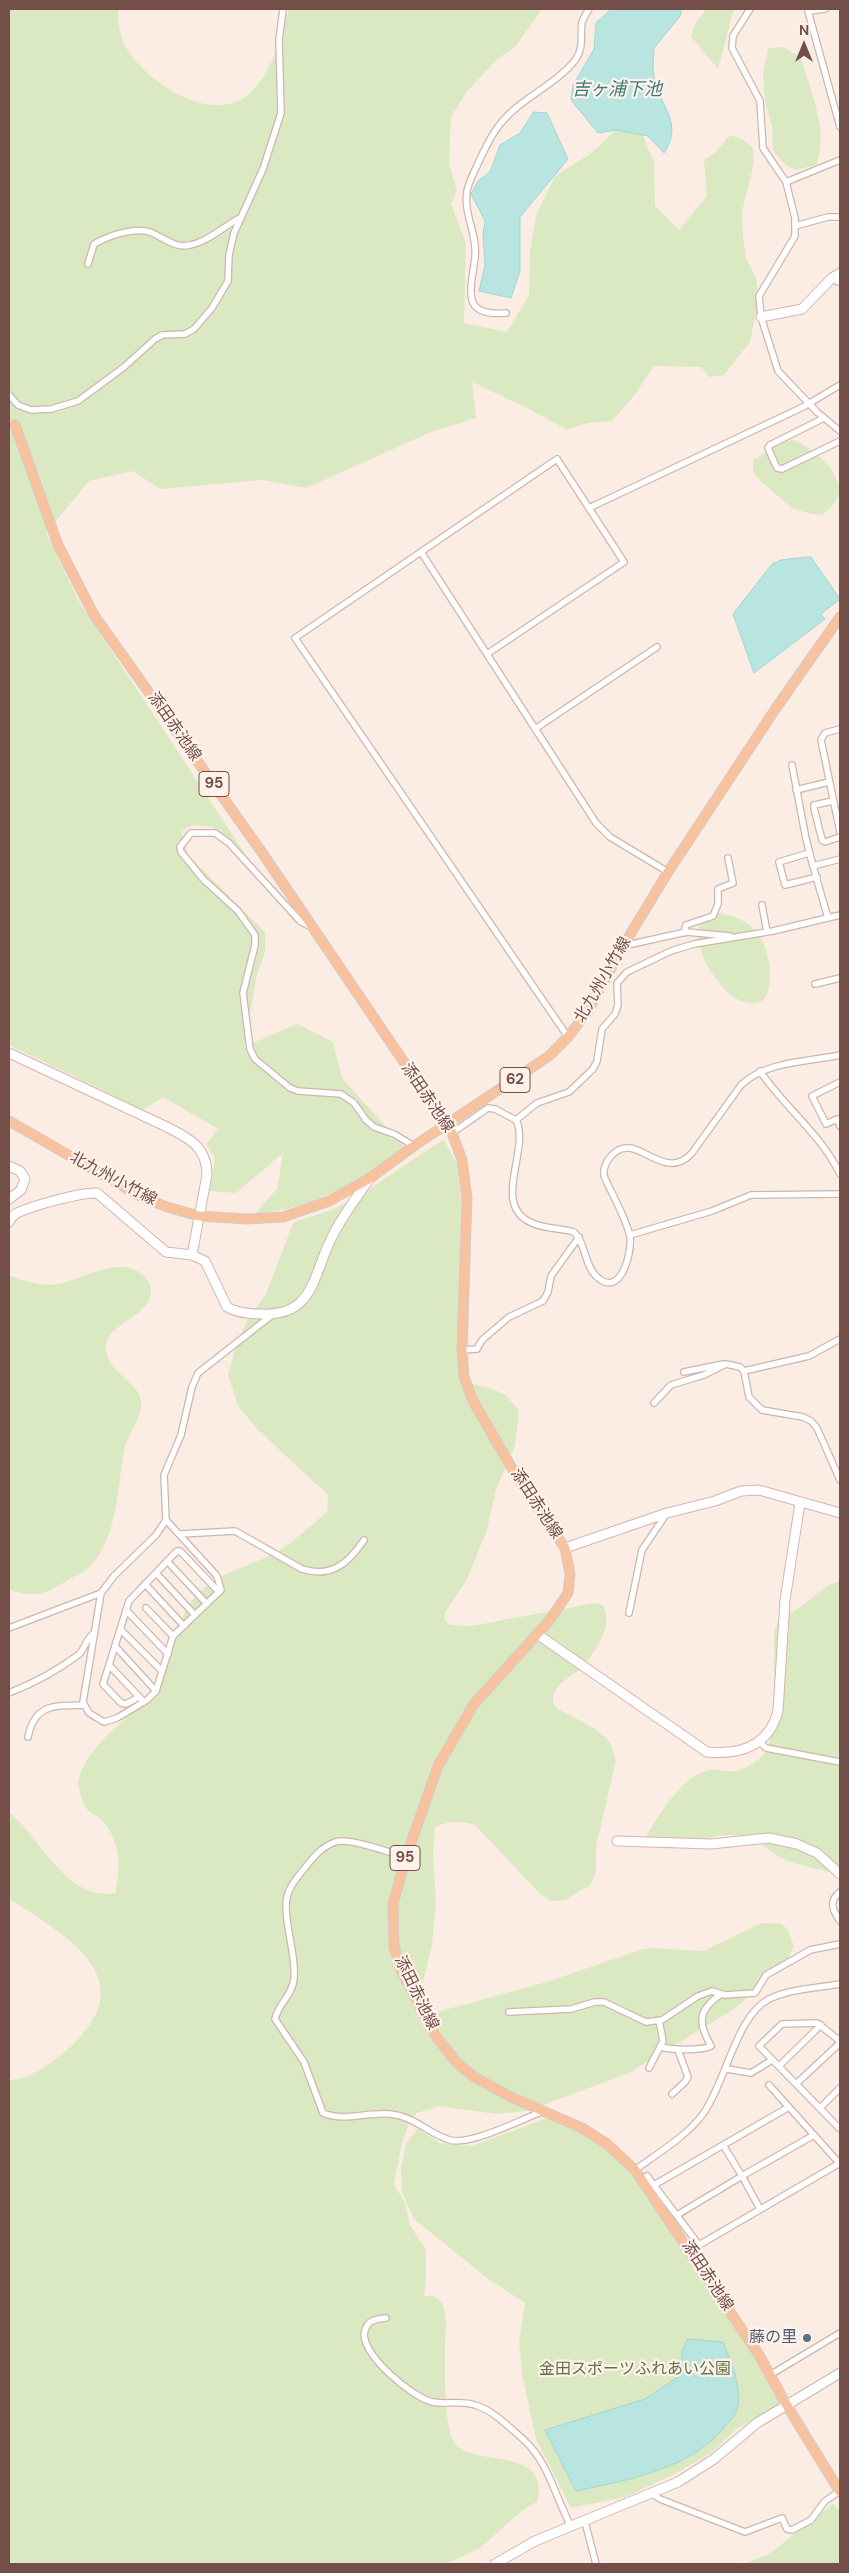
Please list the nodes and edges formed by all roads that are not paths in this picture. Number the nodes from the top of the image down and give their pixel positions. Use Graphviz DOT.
graph roads {
  1 [pos="283,9"];
  2 [pos="589,9"];
  3 [pos="750,9"];
  4 [pos="825,9"];
  5 [pos="840,127"];
  6 [pos="840,160"];
  7 [pos="786,182"];
  8 [pos="840,217"];
  9 [pos="238,220"];
  10 [pos="795,226"];
  11 [pos="88,264"];
  12 [pos="840,273"];
  13 [pos="836,280"];
  14 [pos="506,313"];
  15 [pos="761,317"];
  16 [pos="840,385"];
  17 [pos="9,395"];
  18 [pos="808,402"];
  19 [pos="824,418"];
  20 [pos="15,425"];
  21 [pos="840,431"];
  22 [pos="840,441"];
  23 [pos="589,508"];
  24 [pos="421,552"];
  25 [pos="840,618"];
  26 [pos="657,647"];
  27 [pos="487,654"];
  28 [pos="840,728"];
  29 [pos="535,729"];
  30 [pos="792,765"];
  31 [pos="829,782"];
  32 [pos="796,790"];
  33 [pos="833,801"];
  34 [pos="838,808"];
  35 [pos="840,832"];
  36 [pos="840,837"];
  37 [pos="810,853"];
  38 [pos="728,858"];
  39 [pos="840,859"];
  40 [pos="813,866"];
  41 [pos="668,872"];
  42 [pos="816,878"];
  43 [pos="762,905"];
  44 [pos="840,915"];
  45 [pos="828,918"];
  46 [pos="312,927"];
  47 [pos="767,932"];
  48 [pos="684,933"];
  49 [pos="734,937"];
  50 [pos="623,946"];
  51 [pos="840,978"];
  52 [pos="815,984"];
  53 [pos="568,1037"];
  54 [pos="9,1053"];
  55 [pos="840,1055"];
  56 [pos="760,1071"];
  57 [pos="840,1082"];
  58 [pos="838,1118"];
  59 [pos="516,1120"];
  60 [pos="9,1121"];
  61 [pos="840,1126"];
  62 [pos="449,1130"];
  63 [pos="414,1146"];
  64 [pos="837,1164"];
  65 [pos="9,1166"];
  66 [pos="840,1174"];
  67 [pos="370,1178"];
  68 [pos="840,1194"];
  69 [pos="9,1199"];
  70 [pos="199,1216"];
  71 [pos="9,1222"];
  72 [pos="630,1235"];
  73 [pos="579,1237"];
  74 [pos="192,1254"];
  75 [pos="272,1315"];
  76 [pos="840,1339"];
  77 [pos="462,1350"];
  78 [pos="726,1364"];
  79 [pos="744,1370"];
  80 [pos="684,1372"];
  81 [pos="654,1403"];
  82 [pos="838,1467"];
  83 [pos="840,1479"];
  84 [pos="800,1503"];
  85 [pos="666,1513"];
  86 [pos="840,1514"];
  87 [pos="166,1520"];
  88 [pos="180,1534"];
  89 [pos="364,1540"];
  90 [pos="564,1548"];
  91 [pos="167,1561"];
  92 [pos="156,1573"];
  93 [pos="145,1584"];
  94 [pos="220,1592"];
  95 [pos="101,1593"];
  96 [pos="207,1604"];
  97 [pos="146,1608"];
  98 [pos="126,1610"];
  99 [pos="629,1613"];
  100 [pos="195,1615"];
  101 [pos="184,1626"];
  102 [pos="9,1628"];
  103 [pos="120,1629"];
  104 [pos="94,1633"];
  105 [pos="537,1634"];
  106 [pos="173,1636"];
  107 [pos="115,1646"];
  108 [pos="168,1654"];
  109 [pos="109,1665"];
  110 [pos="162,1671"];
  111 [pos="156,1691"];
  112 [pos="9,1693"];
  113 [pos="139,1697"];
  114 [pos="144,1702"];
  115 [pos="84,1705"];
  116 [pos="28,1737"];
  117 [pos="760,1742"];
  118 [pos="840,1762"];
  119 [pos="617,1841"];
  120 [pos="406,1857"];
  121 [pos="840,1874"];
  122 [pos="840,1892"];
  123 [pos="840,1921"];
  124 [pos="840,1944"];
  125 [pos="840,1983"];
  126 [pos="721,1994"];
  127 [pos="509,2012"];
  128 [pos="659,2020"];
  129 [pos="821,2025"];
  130 [pos="840,2042"];
  131 [pos="661,2048"];
  132 [pos="678,2050"];
  133 [pos="772,2060"];
  134 [pos="779,2066"];
  135 [pos="649,2068"];
  136 [pos="727,2069"];
  137 [pos="796,2084"];
  138 [pos="769,2085"];
  139 [pos="840,2088"];
  140 [pos="672,2094"];
  141 [pos="789,2107"];
  142 [pos="820,2108"];
  143 [pos="544,2111"];
  144 [pos="840,2130"];
  145 [pos="814,2135"];
  146 [pos="724,2145"];
  147 [pos="840,2164"];
  148 [pos="635,2170"];
  149 [pos="647,2176"];
  150 [pos="742,2176"];
  151 [pos="654,2185"];
  152 [pos="666,2207"];
  153 [pos="760,2209"];
  154 [pos="677,2215"];
  155 [pos="386,2318"];
  156 [pos="840,2333"];
  157 [pos="840,2373"];
  158 [pos="770,2375"];
  159 [pos="786,2404"];
  160 [pos="840,2491"];
  161 [pos="652,2493"];
  162 [pos="585,2522"];
  163 [pos="571,2526"];
  164 [pos="495,2564"];
  165 [pos="596,2564"];
  1 -- 9 [label="street"];
  2 -- 14 [label="street"];
  3 -- 7 [label="street"];
  4 -- 5 [label="street"];
  6 -- 7 [label="street"];
  7 -- 10 [label="street"];
  8 -- 10 [label="street"];
  9 -- 11 [label="street"];
  9 -- 17 [label="street"];
  10 -- 15 [label="street"];
  12 -- 13 [label="street"];
  13 -- 15 [label="street"];
  15 -- 18 [label="street"];
  16 -- 18 [label="street"];
  18 -- 19 [label="street"];
  18 -- 23 [label="street"];
  19 -- 21 [label="street"];
  19 -- 22 [label="street"];
  20 -- 46 [label="main road, 添田赤池線 / 95"];
  23 -- 24 [label="street"];
  23 -- 27 [label="street"];
  24 -- 27 [label="street"];
  24 -- 53 [label="street"];
  25 -- 41 [label="main road, 北九州小竹線 / 62"];
  26 -- 29 [label="street"];
  27 -- 29 [label="street"];
  28 -- 31 [label="street"];
  29 -- 41 [label="street"];
  30 -- 32 [label="street"];
  31 -- 32 [label="street"];
  31 -- 33 [label="street"];
  32 -- 37 [label="street"];
  33 -- 34 [label="street"];
  33 -- 36 [label="street"];
  34 -- 35 [label="street"];
  37 -- 40 [label="street"];
  37 -- 42 [label="street"];
  38 -- 48 [label="street"];
  39 -- 40 [label="street"];
  40 -- 42 [label="street"];
  41 -- 50 [label="main road, 北九州小竹線 / 62"];
  42 -- 45 [label="street"];
  43 -- 47 [label="street"];
  44 -- 45 [label="street"];
  45 -- 47 [label="street"];
  46 -- 62 [label="main road, 添田赤池線 / 95"];
  46 -- 63 [label="street"];
  47 -- 49 [label="street"];
  48 -- 49 [label="street"];
  48 -- 50 [label="street"];
  49 -- 59 [label="street"];
  50 -- 53 [label="main road, 北九州小竹線 / 62"];
  51 -- 52 [label="street"];
  53 -- 62 [label="main road, 北九州小竹線 / 62"];
  54 -- 70 [label="street"];
  55 -- 56 [label="street"];
  56 -- 64 [label="street"];
  56 -- 72 [label="street"];
  57 -- 58 [label="street"];
  58 -- 61 [label="street"];
  59 -- 62 [label="street"];
  59 -- 73 [label="street"];
  60 -- 70 [label="main road, 北九州小竹線 / 62"];
  62 -- 63 [label="main road, 北九州小竹線 / 62"];
  62 -- 77 [label="main road, 添田赤池線 / 95"];
  63 -- 67 [label="main road, 北九州小竹線 / 62"];
  64 -- 66 [label="street"];
  65 -- 69 [label="street"];
  67 -- 70 [label="main road, 北九州小竹線 / 62"];
  67 -- 75 [label="street"];
  68 -- 72 [label="street"];
  70 -- 74 [label="street"];
  71 -- 74 [label="street"];
  72 -- 73 [label="street"];
  73 -- 77 [label="street"];
  74 -- 75 [label="street"];
  75 -- 87 [label="street"];
  76 -- 79 [label="street"];
  77 -- 90 [label="main road, 添田赤池線 / 95"];
  78 -- 79 [label="street"];
  78 -- 80 [label="street"];
  78 -- 81 [label="street"];
  79 -- 82 [label="street"];
  82 -- 83 [label="street"];
  84 -- 85 [label="street"];
  84 -- 86 [label="street"];
  84 -- 117 [label="street"];
  85 -- 90 [label="street"];
  85 -- 99 [label="street"];
  87 -- 88 [label="street"];
  87 -- 95 [label="street"];
  88 -- 89 [label="street"];
  88 -- 94 [label="street"];
  90 -- 105 [label="main road, 添田赤池線 / 95"];
  91 -- 92 [label="street"];
  91 -- 94 [label="street"];
  91 -- 96 [label="street"];
  92 -- 93 [label="street"];
  92 -- 100 [label="street"];
  93 -- 98 [label="street"];
  93 -- 101 [label="street"];
  94 -- 96 [label="street"];
  95 -- 102 [label="street"];
  95 -- 104 [label="street"];
  96 -- 100 [label="street"];
  97 -- 106 [label="street"];
  98 -- 103 [label="street"];
  98 -- 108 [label="street"];
  100 -- 101 [label="street"];
  101 -- 106 [label="street"];
  103 -- 107 [label="street"];
  103 -- 110 [label="street"];
  104 -- 112 [label="street"];
  104 -- 115 [label="street"];
  105 -- 117 [label="street"];
  105 -- 120 [label="main road, 添田赤池線 / 95"];
  106 -- 108 [label="street"];
  107 -- 109 [label="street"];
  107 -- 111 [label="street"];
  108 -- 110 [label="street"];
  109 -- 113 [label="street"];
  109 -- 113 [label="street"];
  110 -- 111 [label="street"];
  111 -- 114 [label="street"];
  113 -- 114 [label="street"];
  114 -- 115 [label="street"];
  115 -- 116 [label="street"];
  117 -- 118 [label="street"];
  119 -- 121 [label="street"];
  120 -- 143 [label="main road, 添田赤池線 / 95"];
  120 -- 143 [label="street"];
  122 -- 123 [label="street"];
  124 -- 126 [label="street"];
  125 -- 136 [label="street"];
  126 -- 128 [label="street"];
  126 -- 132 [label="street"];
  127 -- 128 [label="street"];
  128 -- 131 [label="street"];
  129 -- 130 [label="street"];
  129 -- 133 [label="street"];
  129 -- 134 [label="street"];
  130 -- 137 [label="street"];
  131 -- 132 [label="street"];
  131 -- 135 [label="street"];
  132 -- 140 [label="street"];
  133 -- 134 [label="street"];
  133 -- 136 [label="street"];
  134 -- 137 [label="street"];
  136 -- 148 [label="street"];
  137 -- 142 [label="street"];
  138 -- 141 [label="street"];
  139 -- 142 [label="street"];
  141 -- 145 [label="street"];
  141 -- 146 [label="street"];
  142 -- 144 [label="street"];
  143 -- 148 [label="main road, 添田赤池線 / 95"];
  145 -- 147 [label="street"];
  145 -- 150 [label="street"];
  146 -- 150 [label="street"];
  146 -- 151 [label="street"];
  147 -- 153 [label="street"];
  148 -- 152 [label="main road, 添田赤池線 / 95"];
  149 -- 151 [label="street"];
  150 -- 153 [label="street"];
  150 -- 154 [label="street"];
  151 -- 152 [label="street"];
  152 -- 154 [label="street"];
  152 -- 158 [label="main road, 添田赤池線 / 95"];
  153 -- 154 [label="street"];
  155 -- 163 [label="street"];
  156 -- 158 [label="street"];
  157 -- 159 [label="street"];
  158 -- 159 [label="main road, 添田赤池線 / 95"];
  159 -- 160 [label="main road, 添田赤池線 / 95"];
  159 -- 161 [label="street"];
  160 -- 161 [label="street"];
  161 -- 162 [label="street"];
  162 -- 163 [label="street"];
  162 -- 165 [label="street"];
  163 -- 164 [label="street"];
}
